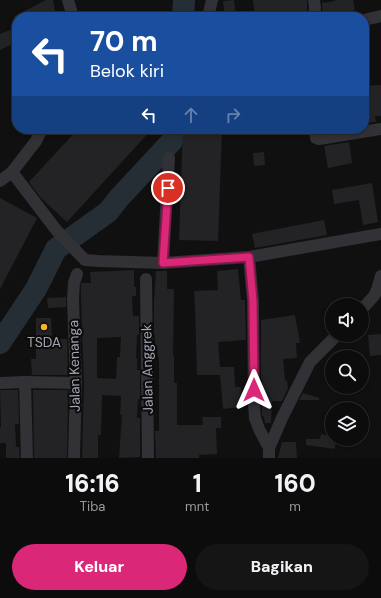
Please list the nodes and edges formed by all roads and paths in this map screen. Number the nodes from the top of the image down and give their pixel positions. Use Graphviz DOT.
graph roads {
  1 [pos="68,0"];
  2 [pos="212,0"];
  3 [pos="314,0"];
  4 [pos="72,12"];
  5 [pos="209,12"];
  6 [pos="315,12"];
  7 [pos="381,16"];
  8 [pos="369,19"];
  9 [pos="381,129"];
  10 [pos="369,131"];
  11 [pos="40,134"];
  12 [pos="316,134"];
  13 [pos="350,134"];
  14 [pos="169,158"];
  15 [pos="12,172"];
  16 [pos="0,181"];
  17 [pos="381,234"];
  18 [pos="249,257"];
  19 [pos="163,263"];
  20 [pos="77,274"];
  21 [pos="381,276"];
  22 [pos="146,279"];
  23 [pos="379,292"];
  24 [pos="369,301"];
  25 [pos="330,342"];
  26 [pos="26,382"];
  27 [pos="0,383"];
  28 [pos="76,383"];
  29 [pos="269,453"];
  30 [pos="27,458"];
  31 [pos="74,458"];
  32 [pos="148,458"];
  1 -- 4 [label="street"];
  2 -- 5 [label="street"];
  3 -- 6 [label="street"];
  7 -- 8 [label="street"];
  9 -- 10 [label="street"];
  11 -- 15 [label="street"];
  12 -- 13 [label="street"];
  14 -- 19 [label="street"];
  15 -- 16 [label="street"];
  15 -- 19 [label="street"];
  17 -- 18 [label="street"];
  18 -- 19 [label="street"];
  18 -- 29 [label="street"];
  20 -- 28 [label="street, Jalan Kenanga"];
  21 -- 23 [label="street"];
  22 -- 32 [label="street, Jalan Anggrek"];
  23 -- 24 [label="street"];
  25 -- 29 [label="street"];
  26 -- 27 [label="street"];
  26 -- 28 [label="street"];
  26 -- 30 [label="street"];
  28 -- 31 [label="street, Jalan Kenanga"];
}
